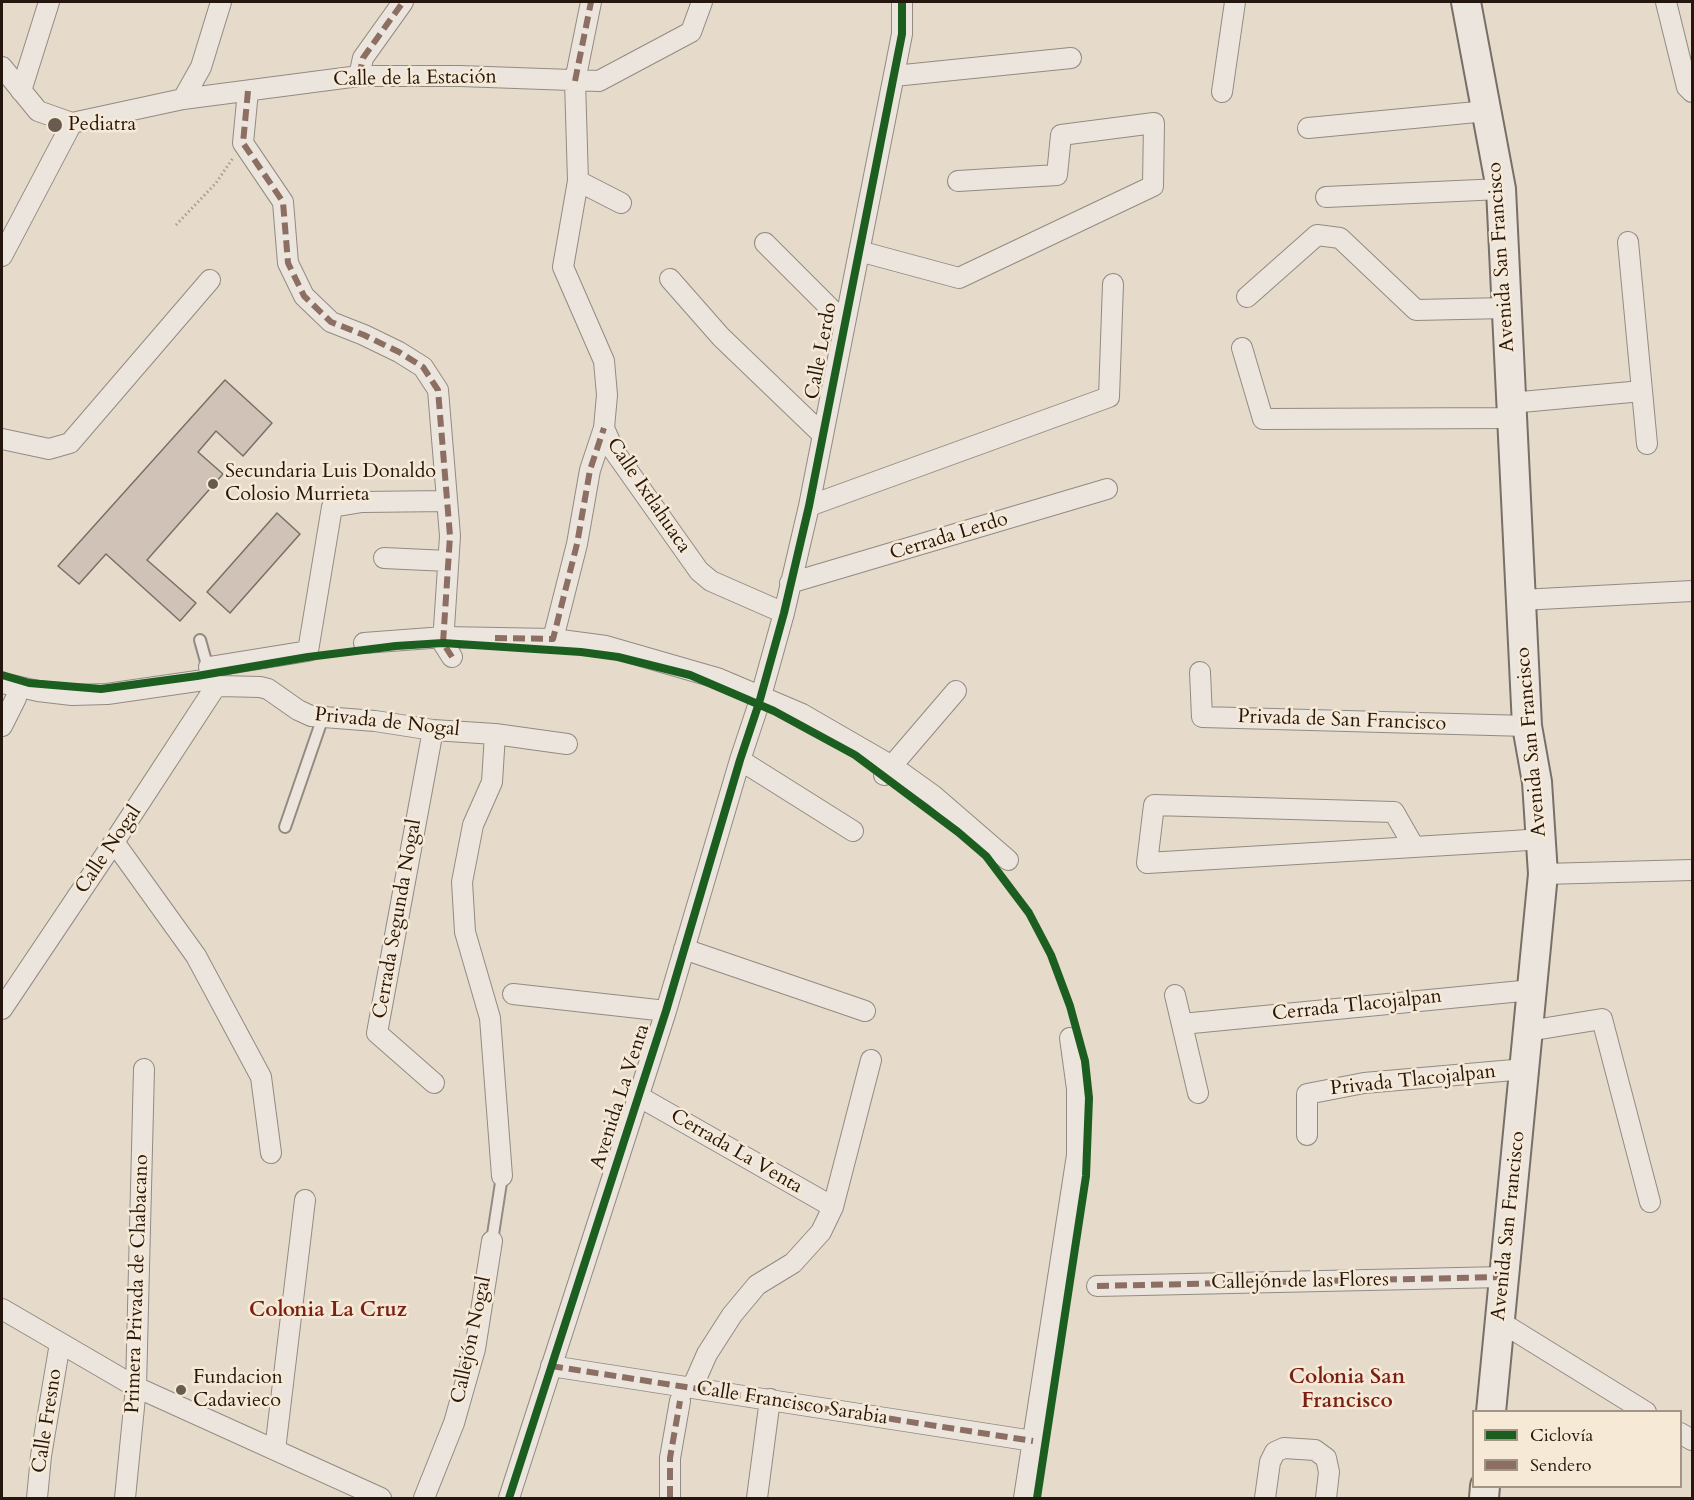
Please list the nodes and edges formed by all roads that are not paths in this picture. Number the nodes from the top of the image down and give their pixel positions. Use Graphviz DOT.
graph roads {
  1 [pos="50,2"];
  2 [pos="221,2"];
  3 [pos="404,2"];
  4 [pos="591,2"];
  5 [pos="702,2"];
  6 [pos="902,2"];
  7 [pos="1235,2"];
  8 [pos="1466,2"];
  9 [pos="1666,2"];
  10 [pos="1071,58"];
  11 [pos="2,67"];
  12 [pos="359,76"];
  13 [pos="894,76"];
  14 [pos="575,81"];
  15 [pos="21,91"];
  16 [pos="248,91"];
  17 [pos="1222,92"];
  18 [pos="1692,92"];
  19 [pos="183,99"];
  20 [pos="1487,111"];
  21 [pos="72,123"];
  22 [pos="1308,128"];
  23 [pos="578,181"];
  24 [pos="958,181"];
  25 [pos="1501,189"];
  26 [pos="1326,197"];
  27 [pos="621,203"];
  28 [pos="1628,242"];
  29 [pos="765,243"];
  30 [pos="859,251"];
  31 [pos="2,256"];
  32 [pos="670,279"];
  33 [pos="210,280"];
  34 [pos="1113,284"];
  35 [pos="1246,297"];
  36 [pos="1506,308"];
  37 [pos="845,323"];
  38 [pos="1242,348"];
  39 [pos="1642,391"];
  40 [pos="1518,407"];
  41 [pos="604,428"];
  42 [pos="823,435"];
  43 [pos="2,439"];
  44 [pos="1647,444"];
  45 [pos="1107,489"];
  46 [pos="447,501"];
  47 [pos="809,506"];
  48 [pos="384,558"];
  49 [pos="448,561"];
  50 [pos="790,584"];
  51 [pos="1692,591"];
  52 [pos="1521,600"];
  53 [pos="784,613"];
  54 [pos="444,637"];
  55 [pos="553,639"];
  56 [pos="200,640"];
  57 [pos="364,643"];
  58 [pos="452,657"];
  59 [pos="1200,672"];
  60 [pos="211,679"];
  61 [pos="2,683"];
  62 [pos="956,691"];
  63 [pos="16,698"];
  64 [pos="760,700"];
  65 [pos="323,717"];
  66 [pos="2,726"];
  67 [pos="1527,726"];
  68 [pos="433,730"];
  69 [pos="495,734"];
  70 [pos="567,744"];
  71 [pos="740,760"];
  72 [pos="888,771"];
  73 [pos="285,827"];
  74 [pos="853,831"];
  75 [pos="1527,840"];
  76 [pos="114,842"];
  77 [pos="1414,847"];
  78 [pos="1008,860"];
  79 [pos="1692,870"];
  80 [pos="1543,874"];
  81 [pos="684,949"];
  82 [pos="1533,990"];
  83 [pos="513,994"];
  84 [pos="1175,995"];
  85 [pos="2,1009"];
  86 [pos="666,1011"];
  87 [pos="865,1011"];
  88 [pos="1182,1024"];
  89 [pos="1528,1031"];
  90 [pos="1070,1038"];
  91 [pos="871,1060"];
  92 [pos="144,1069"];
  93 [pos="1525,1069"];
  94 [pos="434,1083"];
  95 [pos="1198,1093"];
  96 [pos="639,1096"];
  97 [pos="1307,1135"];
  98 [pos="271,1153"];
  99 [pos="502,1176"];
  100 [pos="305,1200"];
  101 [pos="1650,1202"];
  102 [pos="833,1208"];
  103 [pos="492,1241"];
  104 [pos="1503,1277"];
  105 [pos="1097,1286"];
  106 [pos="2,1309"];
  107 [pos="1499,1321"];
  108 [pos="60,1343"];
  109 [pos="551,1366"];
  110 [pos="136,1387"];
  111 [pos="686,1395"];
  112 [pos="770,1400"];
  113 [pos="1491,1410"];
  114 [pos="1643,1410"];
  115 [pos="1033,1441"];
  116 [pos="275,1450"];
  117 [pos="37,1498"];
  118 [pos="125,1498"];
  119 [pos="381,1498"];
  120 [pos="424,1498"];
  121 [pos="509,1498"];
  122 [pos="670,1498"];
  123 [pos="757,1498"];
  124 [pos="1024,1498"];
  125 [pos="1265,1498"];
  126 [pos="1326,1498"];
  1 -- 15 [label="street"];
  2 -- 19 [label="street"];
  3 -- 12 [label="street"];
  4 -- 14 [label="street, Calle Ixtlahuaca"];
  5 -- 14 [label="street, Calle de la Estación"];
  6 -- 13 [label="street, Calle Lerdo"];
  7 -- 17 [label="street"];
  8 -- 20 [label="street, Avenida San Francisco"];
  9 -- 18 [label="street"];
  10 -- 13 [label="street"];
  11 -- 15 [label="street"];
  12 -- 14 [label="street, Calle de la Estación"];
  12 -- 16 [label="street, Calle de la Estación"];
  13 -- 30 [label="street, Calle Lerdo"];
  14 -- 23 [label="street, Calle Ixtlahuaca"];
  15 -- 21 [label="street"];
  16 -- 19 [label="street, Calle de la Estación"];
  16 -- 46 [label="street"];
  19 -- 21 [label="street, Calle de la Estación"];
  20 -- 22 [label="street"];
  20 -- 25 [label="street, Avenida San Francisco"];
  21 -- 31 [label="street"];
  23 -- 27 [label="street"];
  23 -- 41 [label="street, Calle Ixtlahuaca"];
  24 -- 30 [label="street"];
  25 -- 26 [label="street"];
  25 -- 36 [label="street, Avenida San Francisco"];
  28 -- 39 [label="street"];
  29 -- 37 [label="street"];
  30 -- 37 [label="street, Calle Lerdo"];
  32 -- 42 [label="street"];
  33 -- 43 [label="street"];
  34 -- 47 [label="street"];
  35 -- 36 [label="street"];
  36 -- 40 [label="street, Avenida San Francisco"];
  37 -- 42 [label="street, Calle Lerdo"];
  38 -- 40 [label="street"];
  39 -- 40 [label="street"];
  39 -- 44 [label="street"];
  40 -- 52 [label="street, Avenida San Francisco"];
  41 -- 53 [label="street, Calle Ixtlahuaca"];
  41 -- 55 [label="street"];
  42 -- 47 [label="street, Calle Lerdo"];
  45 -- 50 [label="street, Cerrada Lerdo"];
  46 -- 49 [label="street"];
  46 -- 60 [label="street"];
  47 -- 50 [label="street, Calle Lerdo"];
  48 -- 49 [label="street"];
  49 -- 54 [label="street"];
  50 -- 53 [label="street, Calle Lerdo"];
  51 -- 52 [label="street"];
  52 -- 67 [label="street, Avenida San Francisco"];
  53 -- 64 [label="street, Calle Lerdo"];
  54 -- 55 [label="street"];
  54 -- 57 [label="street"];
  54 -- 58 [label="street"];
  55 -- 64 [label="street"];
  56 -- 60 [label="lane"];
  59 -- 67 [label="street, Privada de San Francisco"];
  60 -- 61 [label="street"];
  60 -- 65 [label="street, Privada de Nogal"];
  60 -- 76 [label="street, Calle Nogal"];
  62 -- 72 [label="street"];
  63 -- 66 [label="street"];
  64 -- 71 [label="street, Avenida La Venta"];
  64 -- 72 [label="street"];
  65 -- 68 [label="street, Privada de Nogal"];
  65 -- 73 [label="lane"];
  67 -- 75 [label="street, Avenida San Francisco"];
  68 -- 69 [label="street, Privada de Nogal"];
  68 -- 94 [label="street, Cerrada Segunda Nogal"];
  69 -- 70 [label="street, Privada de Nogal"];
  69 -- 99 [label="street"];
  71 -- 74 [label="street"];
  71 -- 81 [label="street, Avenida La Venta"];
  72 -- 78 [label="street"];
  75 -- 77 [label="street"];
  75 -- 80 [label="street, Avenida San Francisco"];
  76 -- 85 [label="street, Calle Nogal"];
  76 -- 98 [label="street"];
  77 -- 77 [label="street"];
  79 -- 80 [label="street"];
  80 -- 82 [label="street, Avenida San Francisco"];
  81 -- 86 [label="street, Avenida La Venta"];
  81 -- 87 [label="street"];
  82 -- 88 [label="street, Cerrada Tlacojalpan"];
  82 -- 89 [label="street, Avenida San Francisco"];
  83 -- 86 [label="street"];
  84 -- 88 [label="street"];
  86 -- 96 [label="street, Avenida La Venta"];
  88 -- 95 [label="street"];
  89 -- 93 [label="street, Avenida San Francisco"];
  89 -- 101 [label="street"];
  90 -- 115 [label="street"];
  91 -- 102 [label="street"];
  92 -- 110 [label="street, Primera Privada de Chabacano"];
  93 -- 97 [label="street, Privada Tlacojalpan"];
  93 -- 104 [label="street, Avenida San Francisco"];
  96 -- 102 [label="street, Cerrada La Venta"];
  96 -- 109 [label="street, Avenida La Venta"];
  99 -- 103 [label="lane, Callejón Nogal"];
  100 -- 116 [label="street"];
  102 -- 111 [label="street"];
  103 -- 120 [label="street, Callejón Nogal"];
  104 -- 105 [label="street, Callejón de las Flores"];
  104 -- 107 [label="street, Avenida San Francisco"];
  106 -- 108 [label="street"];
  107 -- 113 [label="street, Avenida San Francisco"];
  107 -- 114 [label="street"];
  108 -- 110 [label="street"];
  108 -- 117 [label="street, Calle Fresno"];
  109 -- 111 [label="street, Calle Francisco Sarabia"];
  109 -- 121 [label="street, Avenida La Venta"];
  110 -- 116 [label="street"];
  110 -- 118 [label="street, Primera Privada de Chabacano"];
  111 -- 112 [label="street, Calle Francisco Sarabia"];
  111 -- 122 [label="street"];
  112 -- 115 [label="street, Calle Francisco Sarabia"];
  112 -- 123 [label="street"];
  115 -- 124 [label="street"];
  116 -- 119 [label="street"];
  125 -- 126 [label="street"];
}
